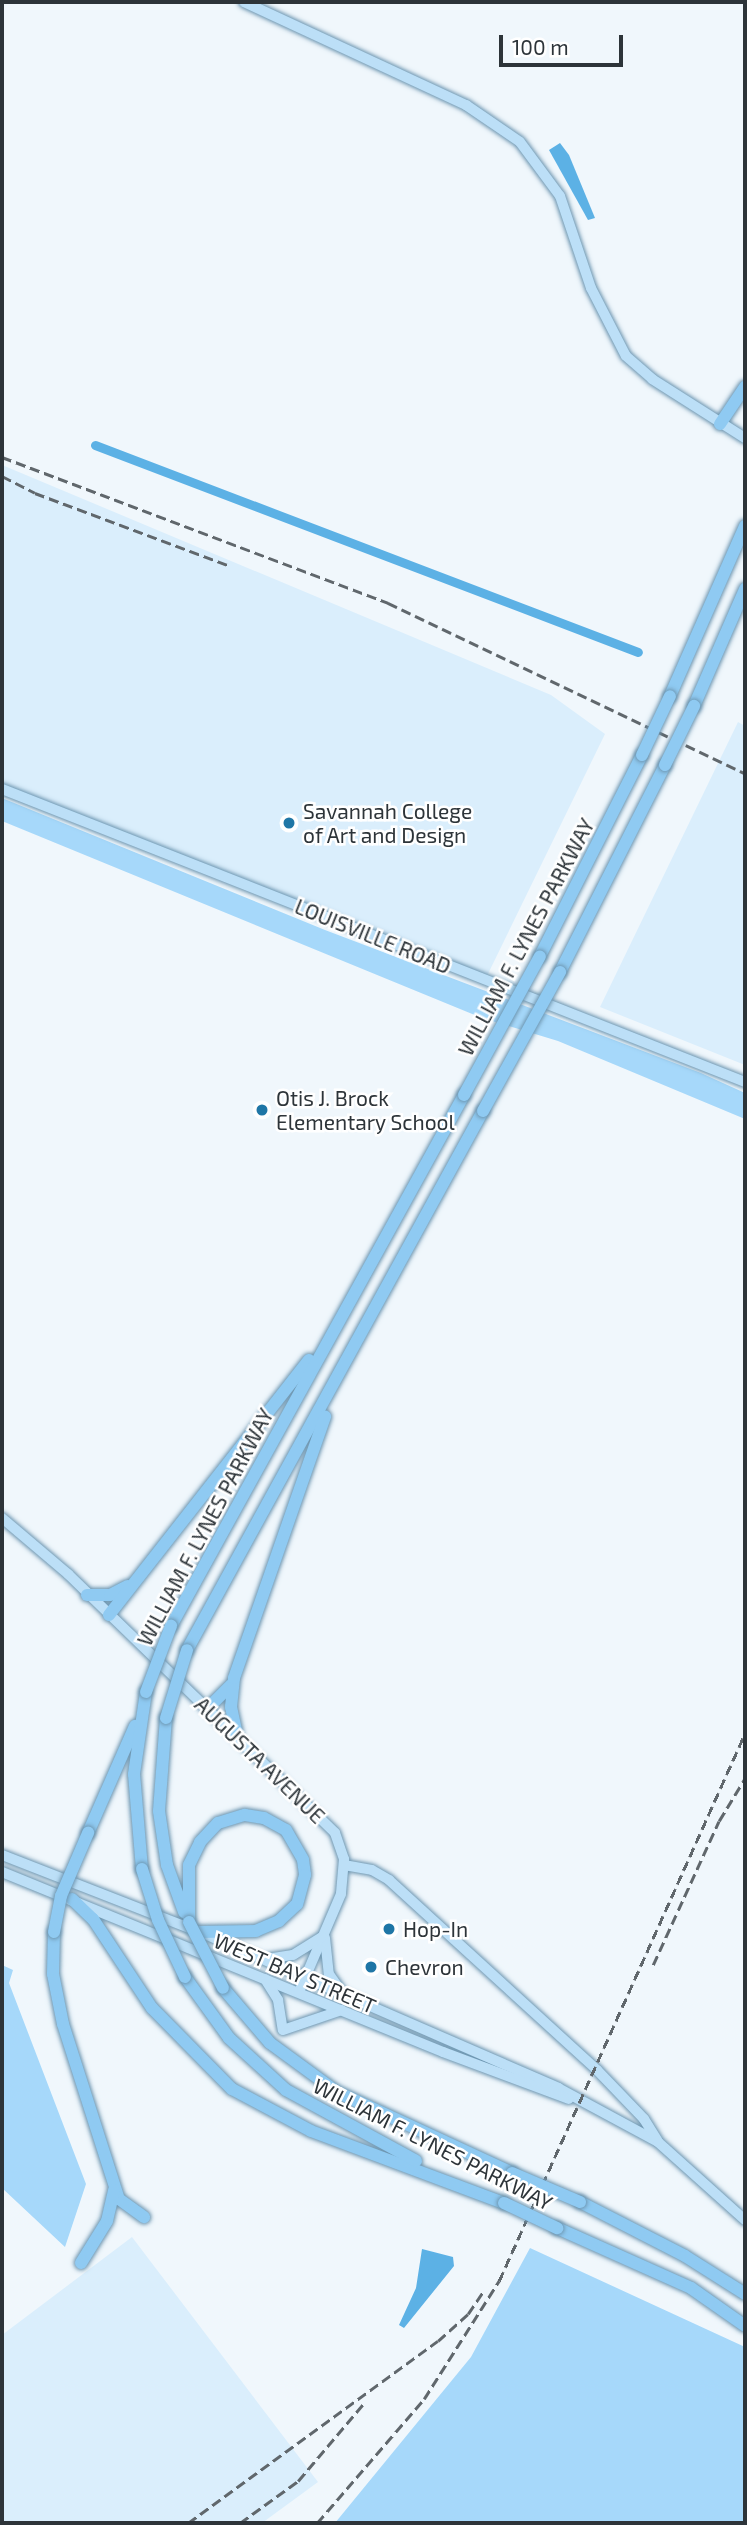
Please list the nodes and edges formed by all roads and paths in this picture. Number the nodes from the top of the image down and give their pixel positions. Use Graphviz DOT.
graph roads {
  1 [pos="244,2"];
  2 [pos="745,387"];
  3 [pos="720,424"];
  4 [pos="745,438"];
  5 [pos="745,526"];
  6 [pos="745,589"];
  7 [pos="2,789"];
  8 [pos="745,1082"];
  9 [pos="324,1345"];
  10 [pos="340,1378"];
  11 [pos="2,1518"];
  12 [pos="134,1582"];
  13 [pos="87,1594"];
  14 [pos="108,1615"];
  15 [pos="233,1678"];
  16 [pos="207,1709"];
  17 [pos="142,1710"];
  18 [pos="237,1735"];
  19 [pos="2,1855"];
  20 [pos="344,1865"];
  21 [pos="2,1872"];
  22 [pos="72,1899"];
  23 [pos="183,1904"];
  24 [pos="200,1933"];
  25 [pos="325,1935"];
  26 [pos="260,1958"];
  27 [pos="263,1977"];
  28 [pos="305,1977"];
  29 [pos="299,1992"];
  30 [pos="343,1993"];
  31 [pos="342,2010"];
  32 [pos="582,2102"];
  33 [pos="658,2142"];
  34 [pos="114,2183"];
  35 [pos="504,2203"];
  36 [pos="144,2217"];
  37 [pos="745,2220"];
  38 [pos="81,2263"];
  39 [pos="745,2294"];
  40 [pos="745,2326"];
  1 -- 3 [label="main road"];
  2 -- 3 [label="highway"];
  3 -- 4 [label="main road"];
  5 -- 9 [label="highway, WILLIAM F. LYNES PARKWAY, bridge"];
  6 -- 10 [label="highway, WILLIAM F. LYNES PARKWAY, bridge"];
  7 -- 8 [label="main road, LOUISVILLE ROAD"];
  9 -- 12 [label="highway"];
  9 -- 17 [label="highway, WILLIAM F. LYNES PARKWAY, bridge"];
  10 -- 15 [label="highway"];
  10 -- 23 [label="highway, WILLIAM F. LYNES PARKWAY, bridge"];
  11 -- 13 [label="main road, AUGUSTA AVENUE"];
  12 -- 13 [label="highway"];
  12 -- 14 [label="highway"];
  13 -- 14 [label="main road, AUGUSTA AVENUE"];
  14 -- 16 [label="main road, AUGUSTA AVENUE"];
  15 -- 16 [label="highway"];
  15 -- 18 [label="highway"];
  16 -- 18 [label="main road, AUGUSTA AVENUE"];
  17 -- 34 [label="highway, bridge"];
  17 -- 35 [label="highway, WILLIAM F. LYNES PARKWAY, bridge"];
  18 -- 20 [label="main road, AUGUSTA AVENUE"];
  19 -- 24 [label="main road, WEST BAY STREET"];
  20 -- 25 [label="main road"];
  20 -- 33 [label="main road"];
  21 -- 22 [label="main road, WEST BAY STREET"];
  22 -- 27 [label="main road, WEST BAY STREET"];
  22 -- 35 [label="highway"];
  23 -- 24 [label="highway"];
  23 -- 39 [label="highway, WILLIAM F. LYNES PARKWAY, bridge"];
  24 -- 26 [label="main road, WEST BAY STREET"];
  25 -- 26 [label="main road"];
  25 -- 28 [label="main road"];
  25 -- 30 [label="main road"];
  26 -- 28 [label="main road, WEST BAY STREET"];
  27 -- 29 [label="main road, WEST BAY STREET"];
  27 -- 31 [label="main road"];
  28 -- 29 [label="main road"];
  28 -- 30 [label="main road, WEST BAY STREET"];
  29 -- 31 [label="main road, WEST BAY STREET"];
  30 -- 32 [label="main road, WEST BAY STREET"];
  31 -- 32 [label="main road, WEST BAY STREET"];
  32 -- 33 [label="main road, WEST BAY STREET"];
  33 -- 37 [label="main road, WEST BAY STREET"];
  34 -- 36 [label="highway"];
  34 -- 38 [label="highway"];
  35 -- 40 [label="highway, WILLIAM F. LYNES PARKWAY, bridge"];
}
